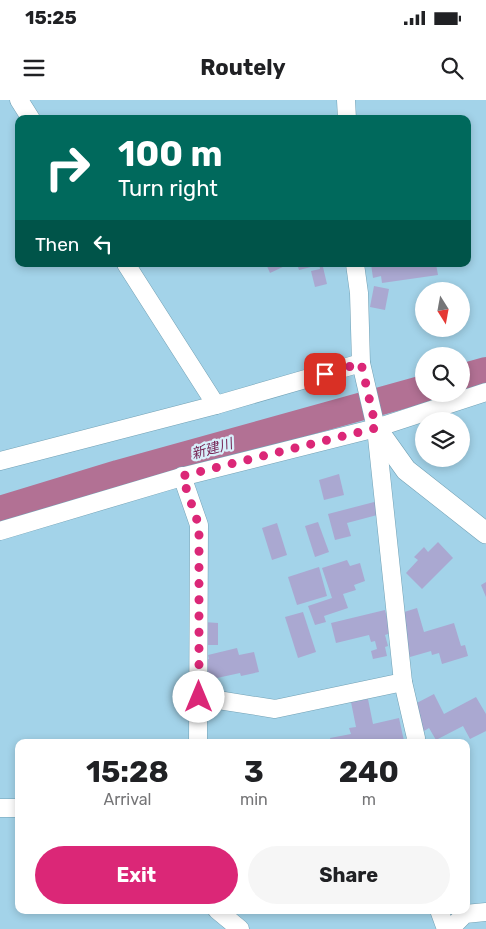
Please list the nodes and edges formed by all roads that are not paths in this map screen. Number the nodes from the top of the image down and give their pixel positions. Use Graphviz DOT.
graph roads {
  1 [pos="19,100"];
  2 [pos="346,100"];
  3 [pos="28,115"];
  4 [pos="347,115"];
  5 [pos="128,267"];
  6 [pos="355,267"];
  7 [pos="362,366"];
  8 [pos="486,392"];
  9 [pos="216,406"];
  10 [pos="375,424"];
  11 [pos="0,461"];
  12 [pos="182,476"];
  13 [pos="0,530"];
  14 [pos="486,533"];
  15 [pos="403,682"];
  16 [pos="199,697"];
  17 [pos="198,739"];
  18 [pos="414,739"];
  19 [pos="0,808"];
  20 [pos="15,808"];
  21 [pos="486,912"];
  22 [pos="223,914"];
  23 [pos="441,914"];
  24 [pos="465,914"];
  25 [pos="470,914"];
  26 [pos="240,929"];
  27 [pos="448,929"];
  1 -- 3 [label="street"];
  2 -- 4 [label="street"];
  5 -- 9 [label="street"];
  6 -- 7 [label="street"];
  7 -- 9 [label="street"];
  7 -- 10 [label="street"];
  8 -- 10 [label="street"];
  9 -- 11 [label="street"];
  10 -- 12 [label="street"];
  10 -- 14 [label="street"];
  10 -- 15 [label="street"];
  12 -- 13 [label="street"];
  12 -- 16 [label="street"];
  15 -- 16 [label="street"];
  15 -- 18 [label="street"];
  16 -- 17 [label="street"];
  19 -- 20 [label="street"];
  21 -- 25 [label="street"];
  22 -- 26 [label="street"];
  23 -- 27 [label="street"];
  24 -- 27 [label="street"];
}
